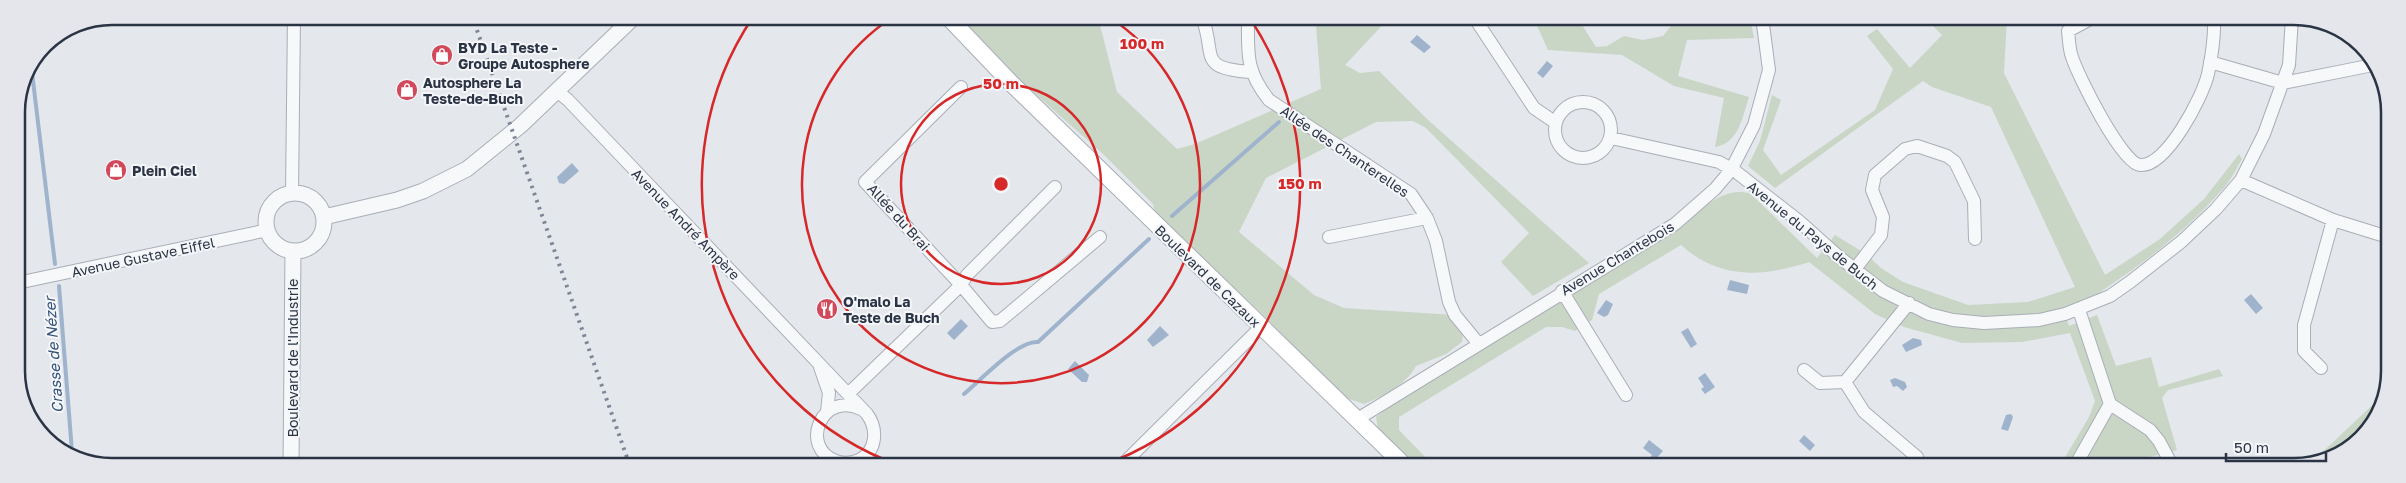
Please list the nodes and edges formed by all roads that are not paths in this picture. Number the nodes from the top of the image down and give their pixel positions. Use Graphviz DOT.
graph roads {
  1 [pos="294,25"];
  2 [pos="626,25"];
  3 [pos="944,25"];
  4 [pos="956,25"];
  5 [pos="1203,25"];
  6 [pos="1248,25"];
  7 [pos="1479,25"];
  8 [pos="1763,25"];
  9 [pos="2079,25"];
  10 [pos="2214,25"];
  11 [pos="2292,25"];
  12 [pos="2210,62"];
  13 [pos="2368,66"];
  14 [pos="1251,72"];
  15 [pos="2283,83"];
  16 [pos="1013,86"];
  17 [pos="961,87"];
  18 [pos="557,91"];
  19 [pos="1556,123"];
  20 [pos="1611,138"];
  21 [pos="1731,170"];
  22 [pos="2241,180"];
  23 [pos="1055,187"];
  24 [pos="292,193"];
  25 [pos="324,217"];
  26 [pos="1427,218"];
  27 [pos="2333,220"];
  28 [pos="268,230"];
  29 [pos="2381,235"];
  30 [pos="1100,237"];
  31 [pos="1329,237"];
  32 [pos="1975,239"];
  33 [pos="293,251"];
  34 [pos="1855,269"];
  35 [pos="25,281"];
  36 [pos="961,285"];
  37 [pos="1562,292"];
  38 [pos="1909,303"];
  39 [pos="2079,310"];
  40 [pos="1261,327"];
  41 [pos="1478,343"];
  42 [pos="815,358"];
  43 [pos="2321,368"];
  44 [pos="1804,370"];
  45 [pos="1845,382"];
  46 [pos="849,394"];
  47 [pos="1626,395"];
  48 [pos="2110,404"];
  49 [pos="861,410"];
  50 [pos="827,412"];
  51 [pos="1356,420"];
  52 [pos="1917,457"];
  53 [pos="291,458"];
  54 [pos="830,458"];
  55 [pos="861,458"];
  56 [pos="1135,458"];
  57 [pos="1396,458"];
  58 [pos="2080,458"];
  59 [pos="2168,458"];
  1 -- 24 [label="street"];
  2 -- 18 [label="street"];
  3 -- 16 [label="main road, Boulevard de Cazaux"];
  4 -- 16 [label="main road, Boulevard de Cazaux"];
  5 -- 14 [label="street"];
  6 -- 14 [label="street, Allée des Chanterelles"];
  7 -- 19 [label="street"];
  8 -- 21 [label="street, Avenue Chantebois"];
  9 -- 12 [label="street"];
  10 -- 12 [label="street"];
  11 -- 15 [label="street, Avenue du Pays de Buch"];
  12 -- 15 [label="street"];
  13 -- 15 [label="street"];
  14 -- 26 [label="street, Allée des Chanterelles"];
  15 -- 22 [label="street, Avenue du Pays de Buch"];
  16 -- 40 [label="main road, Boulevard de Cazaux"];
  17 -- 36 [label="street, Allée du Brai"];
  18 -- 25 [label="street"];
  18 -- 42 [label="street, Avenue André Ampère"];
  19 -- 20 [label="street"];
  19 -- 20 [label="street"];
  20 -- 21 [label="street, Avenue du Pays de Buch"];
  21 -- 34 [label="street, Avenue du Pays de Buch"];
  21 -- 37 [label="street, Avenue Chantebois"];
  22 -- 27 [label="street"];
  22 -- 39 [label="street, Avenue du Pays de Buch"];
  23 -- 36 [label="street"];
  24 -- 25 [label="street"];
  24 -- 28 [label="street"];
  25 -- 33 [label="street"];
  26 -- 31 [label="street"];
  26 -- 41 [label="street, Allée des Chanterelles"];
  27 -- 29 [label="street"];
  27 -- 43 [label="street"];
  28 -- 33 [label="street"];
  28 -- 35 [label="street, Avenue Gustave Eiffel"];
  30 -- 36 [label="street"];
  32 -- 34 [label="street"];
  33 -- 53 [label="street, Boulevard de l'Industrie"];
  34 -- 38 [label="street, Avenue du Pays de Buch"];
  36 -- 46 [label="street"];
  37 -- 41 [label="street, Avenue Chantebois"];
  37 -- 47 [label="street"];
  38 -- 39 [label="street, Avenue du Pays de Buch"];
  38 -- 45 [label="street"];
  39 -- 48 [label="street"];
  40 -- 51 [label="main road, Boulevard de Cazaux"];
  40 -- 56 [label="street"];
  41 -- 51 [label="street, Avenue Chantebois"];
  42 -- 46 [label="street, Avenue André Ampère"];
  42 -- 50 [label="street, Avenue André Ampère"];
  44 -- 45 [label="street"];
  45 -- 52 [label="street"];
  46 -- 49 [label="street, Avenue André Ampère"];
  48 -- 58 [label="street"];
  48 -- 59 [label="street"];
  49 -- 50 [label="street"];
  49 -- 55 [label="street, Avenue André Ampère"];
  50 -- 54 [label="street, Avenue André Ampère"];
  51 -- 57 [label="main road, Boulevard de Cazaux"];
}
